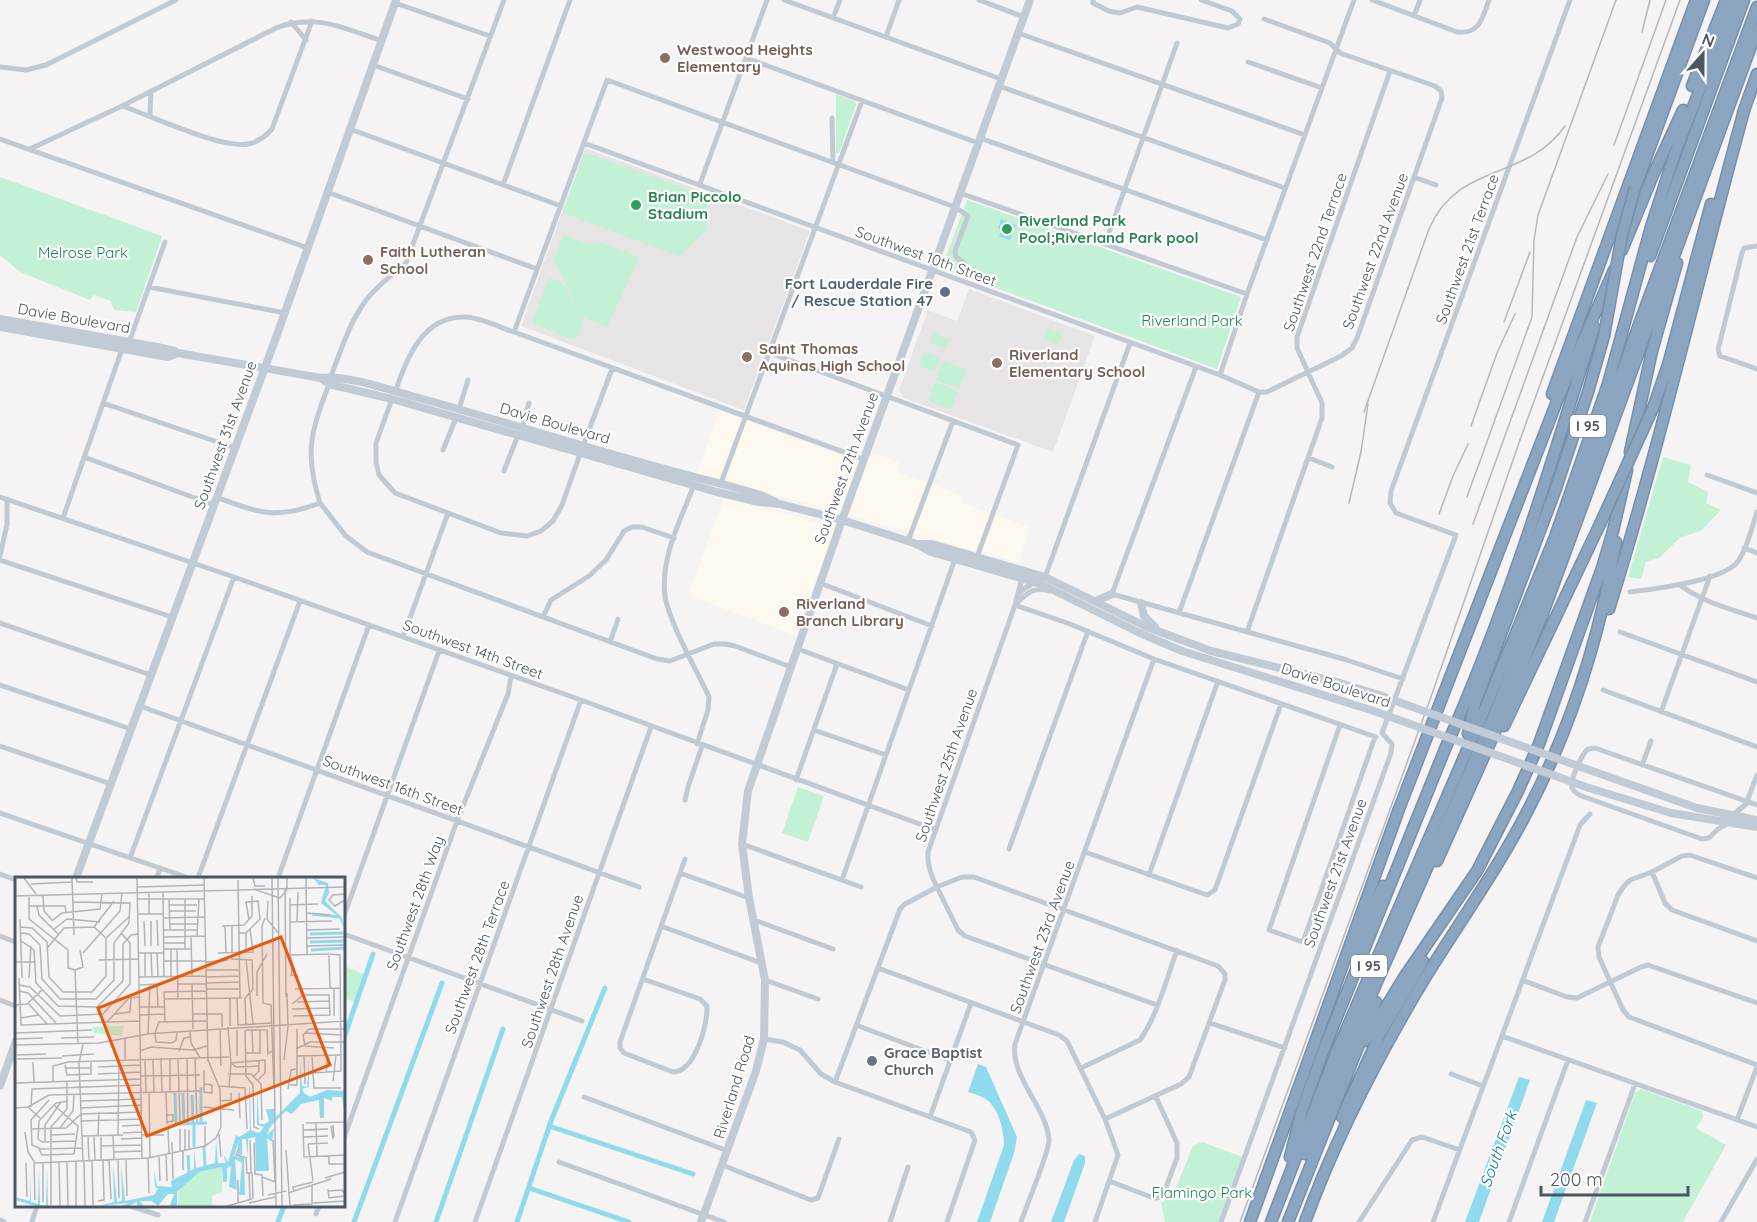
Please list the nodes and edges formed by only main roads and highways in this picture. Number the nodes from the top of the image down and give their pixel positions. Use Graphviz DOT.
graph roads {
  1 [pos="1030,0"];
  2 [pos="1696,0"];
  3 [pos="1704,0"];
  4 [pos="1726,0"];
  5 [pos="1735,0"];
  6 [pos="1744,0"];
  7 [pos="1752,0"];
  8 [pos="396,1"];
  9 [pos="1757,7"];
  10 [pos="1738,26"];
  11 [pos="1757,30"];
  12 [pos="1757,74"];
  13 [pos="1745,107"];
  14 [pos="1683,110"];
  15 [pos="1694,201"];
  16 [pos="1609,281"];
  17 [pos="0,319"];
  18 [pos="1641,319"];
  19 [pos="0,327"];
  20 [pos="178,353"];
  21 [pos="265,367"];
  22 [pos="1613,367"];
  23 [pos="330,380"];
  24 [pos="393,396"];
  25 [pos="520,431"];
  26 [pos="582,450"];
  27 [pos="1624,482"];
  28 [pos="721,483"];
  29 [pos="694,485"];
  30 [pos="780,504"];
  31 [pos="842,520"];
  32 [pos="1507,530"];
  33 [pos="911,542"];
  34 [pos="1011,574"];
  35 [pos="1045,577"];
  36 [pos="1036,582"];
  37 [pos="1062,584"];
  38 [pos="1112,594"];
  39 [pos="1096,601"];
  40 [pos="1141,603"];
  41 [pos="1166,635"];
  42 [pos="1569,718"];
  43 [pos="1456,723"];
  44 [pos="1468,734"];
  45 [pos="1450,738"];
  46 [pos="1536,751"];
  47 [pos="1480,765"];
  48 [pos="1527,772"];
  49 [pos="1730,820"];
  50 [pos="1757,820"];
  51 [pos="1414,824"];
  52 [pos="1757,827"];
  53 [pos="77,877"];
  54 [pos="1471,880"];
  55 [pos="754,920"];
  56 [pos="15,1043"];
  57 [pos="1315,1044"];
  58 [pos="4,1064"];
  59 [pos="1348,1069"];
  60 [pos="0,1086"];
  61 [pos="1290,1157"];
  62 [pos="1311,1205"];
  63 [pos="703,1218"];
  64 [pos="1250,1222"];
  65 [pos="1265,1222"];
  66 [pos="1271,1222"];
  67 [pos="1278,1222"];
  68 [pos="1288,1222"];
  69 [pos="1305,1222"];
  1 -- 31 [label="main road, Southwest 27th Avenue"];
  2 -- 32 [label="highway"];
  3 -- 44 [label="highway, bridge"];
  4 -- 14 [label="highway, I 95"];
  5 -- 22 [label="highway"];
  6 -- 10 [label="highway"];
  7 -- 10 [label="highway"];
  8 -- 21 [label="main road, Southwest 31st Avenue"];
  9 -- 18 [label="highway"];
  10 -- 18 [label="highway"];
  10 -- 22 [label="highway"];
  11 -- 15 [label="highway, I 95"];
  12 -- 13 [label="highway"];
  13 -- 42 [label="highway"];
  13 -- 47 [label="highway, bridge"];
  14 -- 16 [label="highway"];
  14 -- 44 [label="highway, I 95"];
  15 -- 27 [label="highway"];
  15 -- 47 [label="highway, I 95"];
  16 -- 32 [label="highway"];
  16 -- 43 [label="highway"];
  17 -- 20 [label="main road, Davie Boulevard"];
  18 -- 67 [label="highway"];
  19 -- 20 [label="main road, Davie Boulevard"];
  20 -- 21 [label="main road, Davie Boulevard"];
  21 -- 23 [label="main road, Davie Boulevard"];
  21 -- 53 [label="main road, Southwest 31st Avenue"];
  22 -- 66 [label="highway"];
  23 -- 24 [label="main road, Davie Boulevard"];
  23 -- 24 [label="main road, Davie Boulevard"];
  24 -- 25 [label="main road, Davie Boulevard"];
  24 -- 25 [label="main road, Davie Boulevard"];
  25 -- 26 [label="main road, Davie Boulevard"];
  25 -- 26 [label="main road, Davie Boulevard"];
  26 -- 28 [label="main road, Davie Boulevard"];
  26 -- 29 [label="main road, Davie Boulevard"];
  27 -- 42 [label="highway"];
  27 -- 46 [label="highway"];
  28 -- 29 [label="main road"];
  28 -- 30 [label="main road, Davie Boulevard"];
  29 -- 30 [label="main road, Davie Boulevard"];
  30 -- 31 [label="main road, Davie Boulevard"];
  31 -- 33 [label="main road, Davie Boulevard"];
  31 -- 55 [label="main road, Southwest 27th Avenue"];
  32 -- 57 [label="highway"];
  33 -- 34 [label="main road, Davie Boulevard"];
  33 -- 35 [label="main road, Davie Boulevard"];
  34 -- 35 [label="main road"];
  34 -- 36 [label="main road, Davie Boulevard"];
  35 -- 37 [label="main road, Davie Boulevard"];
  36 -- 37 [label="main road"];
  36 -- 45 [label="main road, Davie Boulevard, bridge"];
  37 -- 39 [label="main road, Davie Boulevard"];
  38 -- 39 [label="main road"];
  39 -- 41 [label="main road, Davie Boulevard"];
  40 -- 41 [label="main road"];
  41 -- 43 [label="main road, Davie Boulevard, bridge"];
  42 -- 62 [label="highway"];
  43 -- 45 [label="highway, bridge"];
  43 -- 46 [label="main road, Davie Boulevard, bridge"];
  44 -- 61 [label="highway, I 95"];
  45 -- 48 [label="main road, Davie Boulevard, bridge"];
  45 -- 51 [label="highway"];
  46 -- 48 [label="highway, bridge"];
  46 -- 49 [label="main road, Davie Boulevard, bridge"];
  47 -- 59 [label="highway, I 95"];
  48 -- 49 [label="main road, Davie Boulevard, bridge"];
  48 -- 54 [label="highway"];
  49 -- 50 [label="main road, Davie Boulevard"];
  49 -- 52 [label="main road, Davie Boulevard"];
  51 -- 57 [label="highway"];
  51 -- 61 [label="highway"];
  54 -- 59 [label="highway"];
  54 -- 62 [label="highway"];
  55 -- 63 [label="main road, Riverland Road"];
  56 -- 58 [label="main road"];
  57 -- 64 [label="highway"];
  58 -- 60 [label="main road"];
  59 -- 68 [label="highway, I 95"];
  61 -- 65 [label="highway, I 95"];
  62 -- 69 [label="highway"];
}
